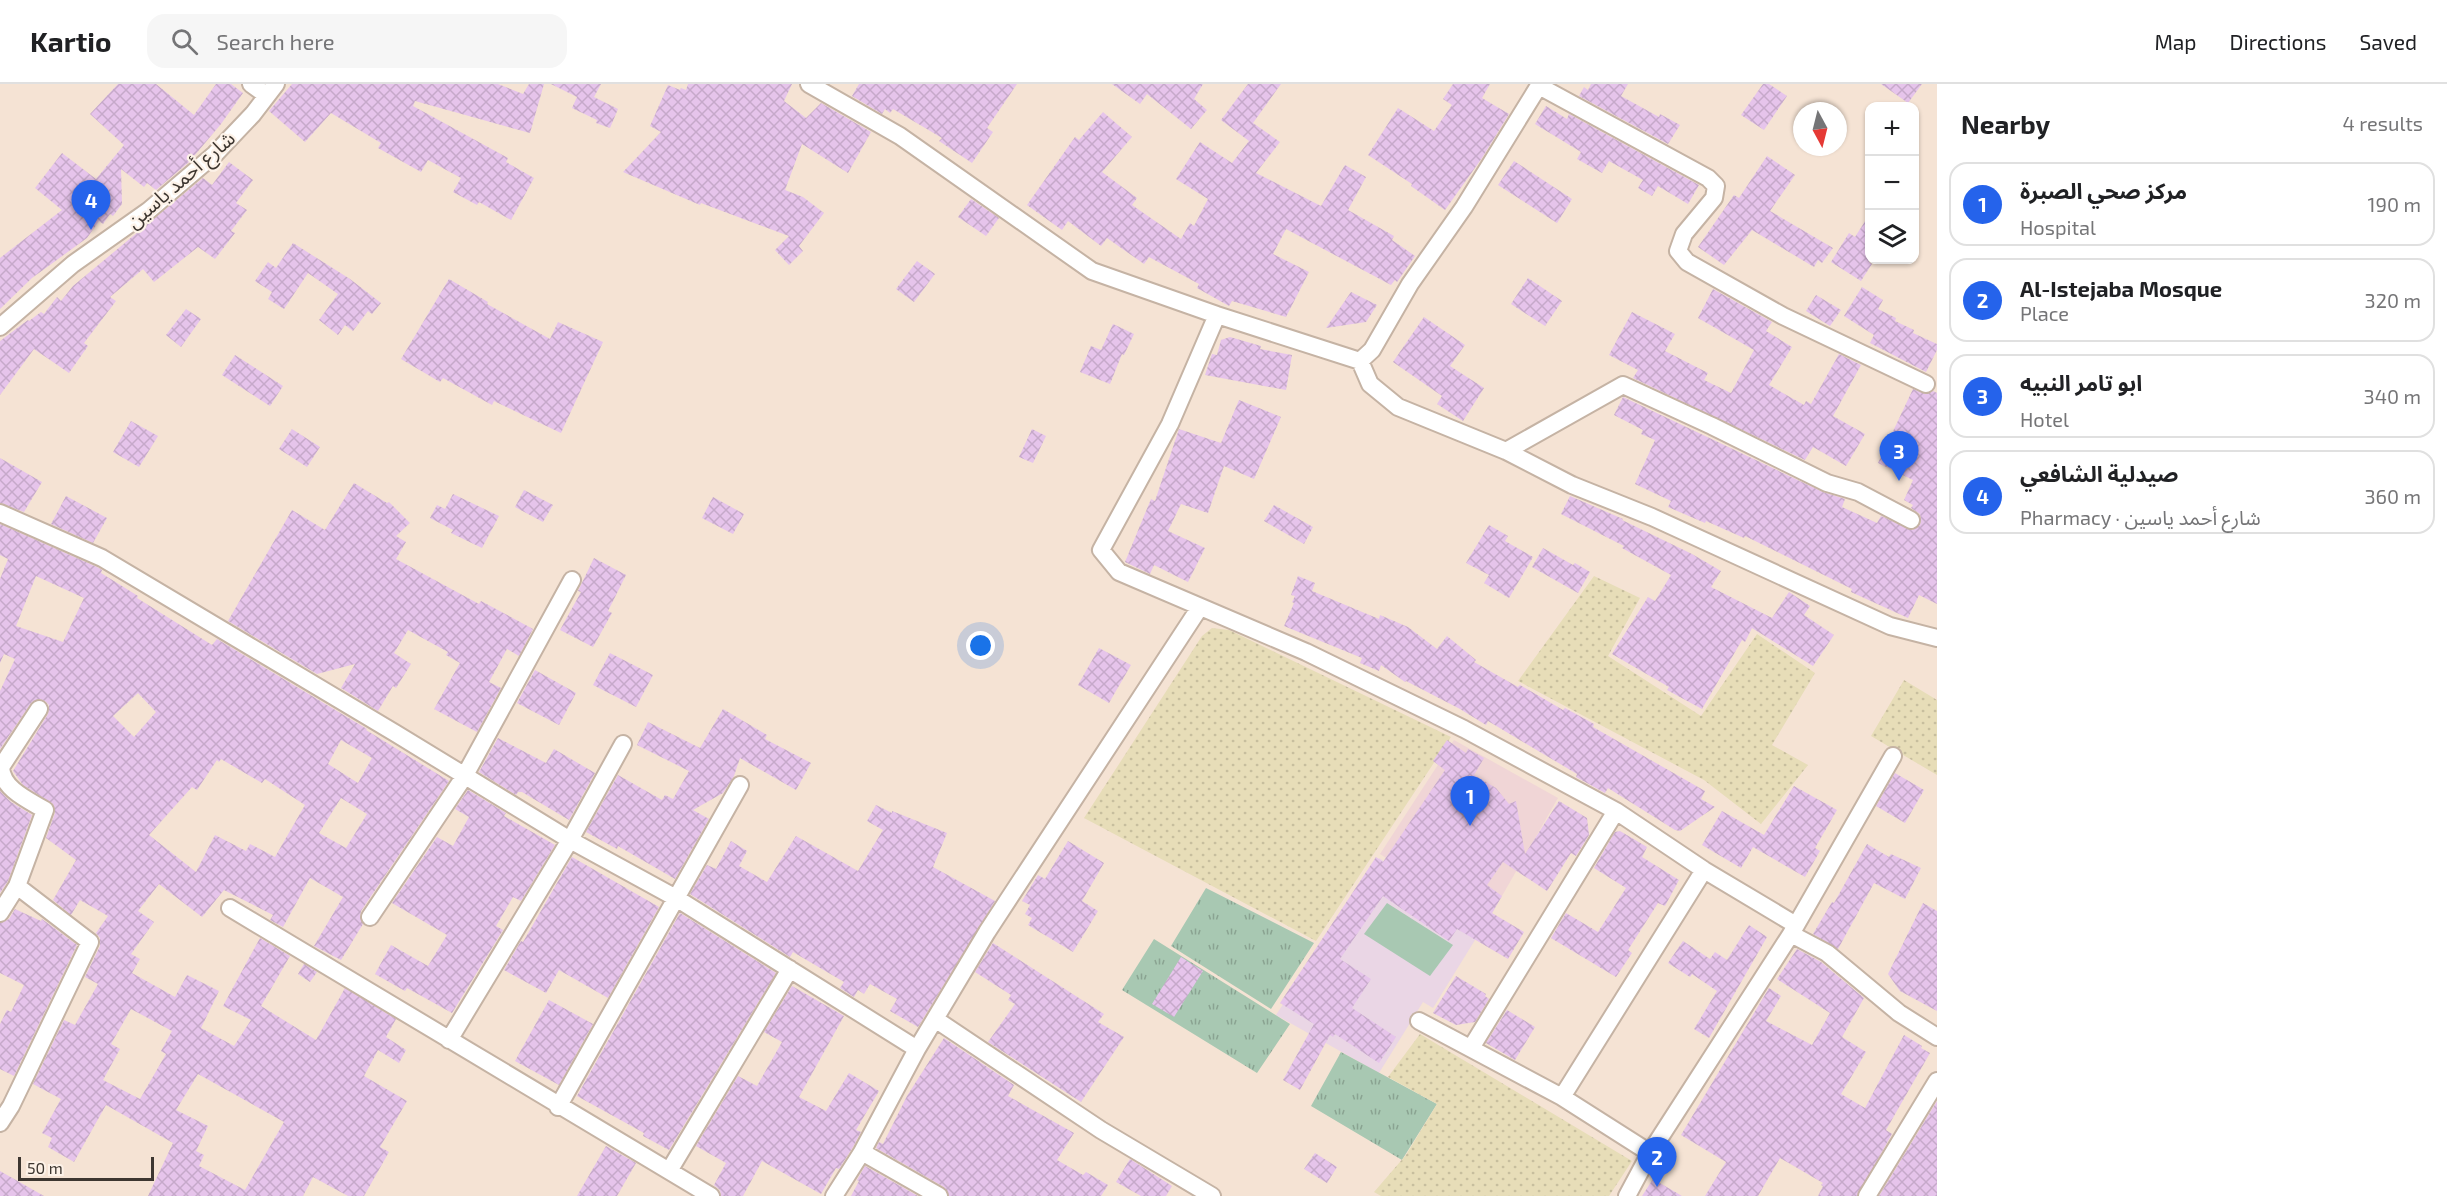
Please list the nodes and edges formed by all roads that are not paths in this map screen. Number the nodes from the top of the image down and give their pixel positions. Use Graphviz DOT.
graph roads {
  1 [pos="251,84"];
  2 [pos="809,84"];
  3 [pos="1540,85"];
  4 [pos="271,90"];
  5 [pos="1217,315"];
  6 [pos="0,327"];
  7 [pos="1360,361"];
  8 [pos="1926,384"];
  9 [pos="1506,452"];
  10 [pos="0,513"];
  11 [pos="1911,520"];
  12 [pos="572,580"];
  13 [pos="1200,607"];
  14 [pos="1937,638"];
  15 [pos="39,709"];
  16 [pos="623,744"];
  17 [pos="1893,756"];
  18 [pos="464,777"];
  19 [pos="740,785"];
  20 [pos="6,786"];
  21 [pos="1616,811"];
  22 [pos="570,840"];
  23 [pos="1704,870"];
  24 [pos="17,886"];
  25 [pos="676,898"];
  26 [pos="230,908"];
  27 [pos="0,913"];
  28 [pos="370,917"];
  29 [pos="1793,930"];
  30 [pos="790,969"];
  31 [pos="935,1019"];
  32 [pos="1419,1022"];
  33 [pos="1937,1037"];
  34 [pos="449,1040"];
  35 [pos="1471,1048"];
  36 [pos="917,1049"];
  37 [pos="1937,1081"];
  38 [pos="1562,1097"];
  39 [pos="558,1107"];
  40 [pos="0,1123"];
  41 [pos="862,1152"];
  42 [pos="1650,1153"];
  43 [pos="669,1171"];
  44 [pos="711,1196"];
  45 [pos="834,1196"];
  46 [pos="939,1196"];
  47 [pos="1212,1196"];
  48 [pos="1627,1196"];
  49 [pos="1867,1196"];
  1 -- 4 [label="street"];
  2 -- 5 [label="street"];
  3 -- 7 [label="street"];
  3 -- 8 [label="street"];
  4 -- 6 [label="street, شارع أحمد ياسين"];
  5 -- 7 [label="street"];
  5 -- 13 [label="street"];
  7 -- 9 [label="street"];
  9 -- 11 [label="street"];
  9 -- 14 [label="street"];
  10 -- 18 [label="street"];
  12 -- 18 [label="street"];
  13 -- 21 [label="street"];
  13 -- 31 [label="street"];
  15 -- 20 [label="street"];
  16 -- 22 [label="street"];
  17 -- 29 [label="street"];
  18 -- 22 [label="street"];
  18 -- 28 [label="street"];
  19 -- 25 [label="street"];
  20 -- 24 [label="street"];
  21 -- 23 [label="street"];
  21 -- 35 [label="street"];
  22 -- 25 [label="street"];
  22 -- 34 [label="street"];
  23 -- 29 [label="street"];
  23 -- 38 [label="street"];
  24 -- 27 [label="street"];
  24 -- 40 [label="street"];
  25 -- 30 [label="street"];
  25 -- 39 [label="street"];
  26 -- 34 [label="street"];
  29 -- 33 [label="street"];
  29 -- 42 [label="street"];
  30 -- 36 [label="street"];
  30 -- 43 [label="street"];
  31 -- 36 [label="street"];
  31 -- 47 [label="street"];
  32 -- 35 [label="street"];
  34 -- 39 [label="street"];
  35 -- 38 [label="street"];
  36 -- 41 [label="street"];
  37 -- 49 [label="street"];
  38 -- 42 [label="street"];
  39 -- 43 [label="street"];
  41 -- 45 [label="street"];
  41 -- 46 [label="street"];
  42 -- 48 [label="street"];
  43 -- 44 [label="street"];
}
